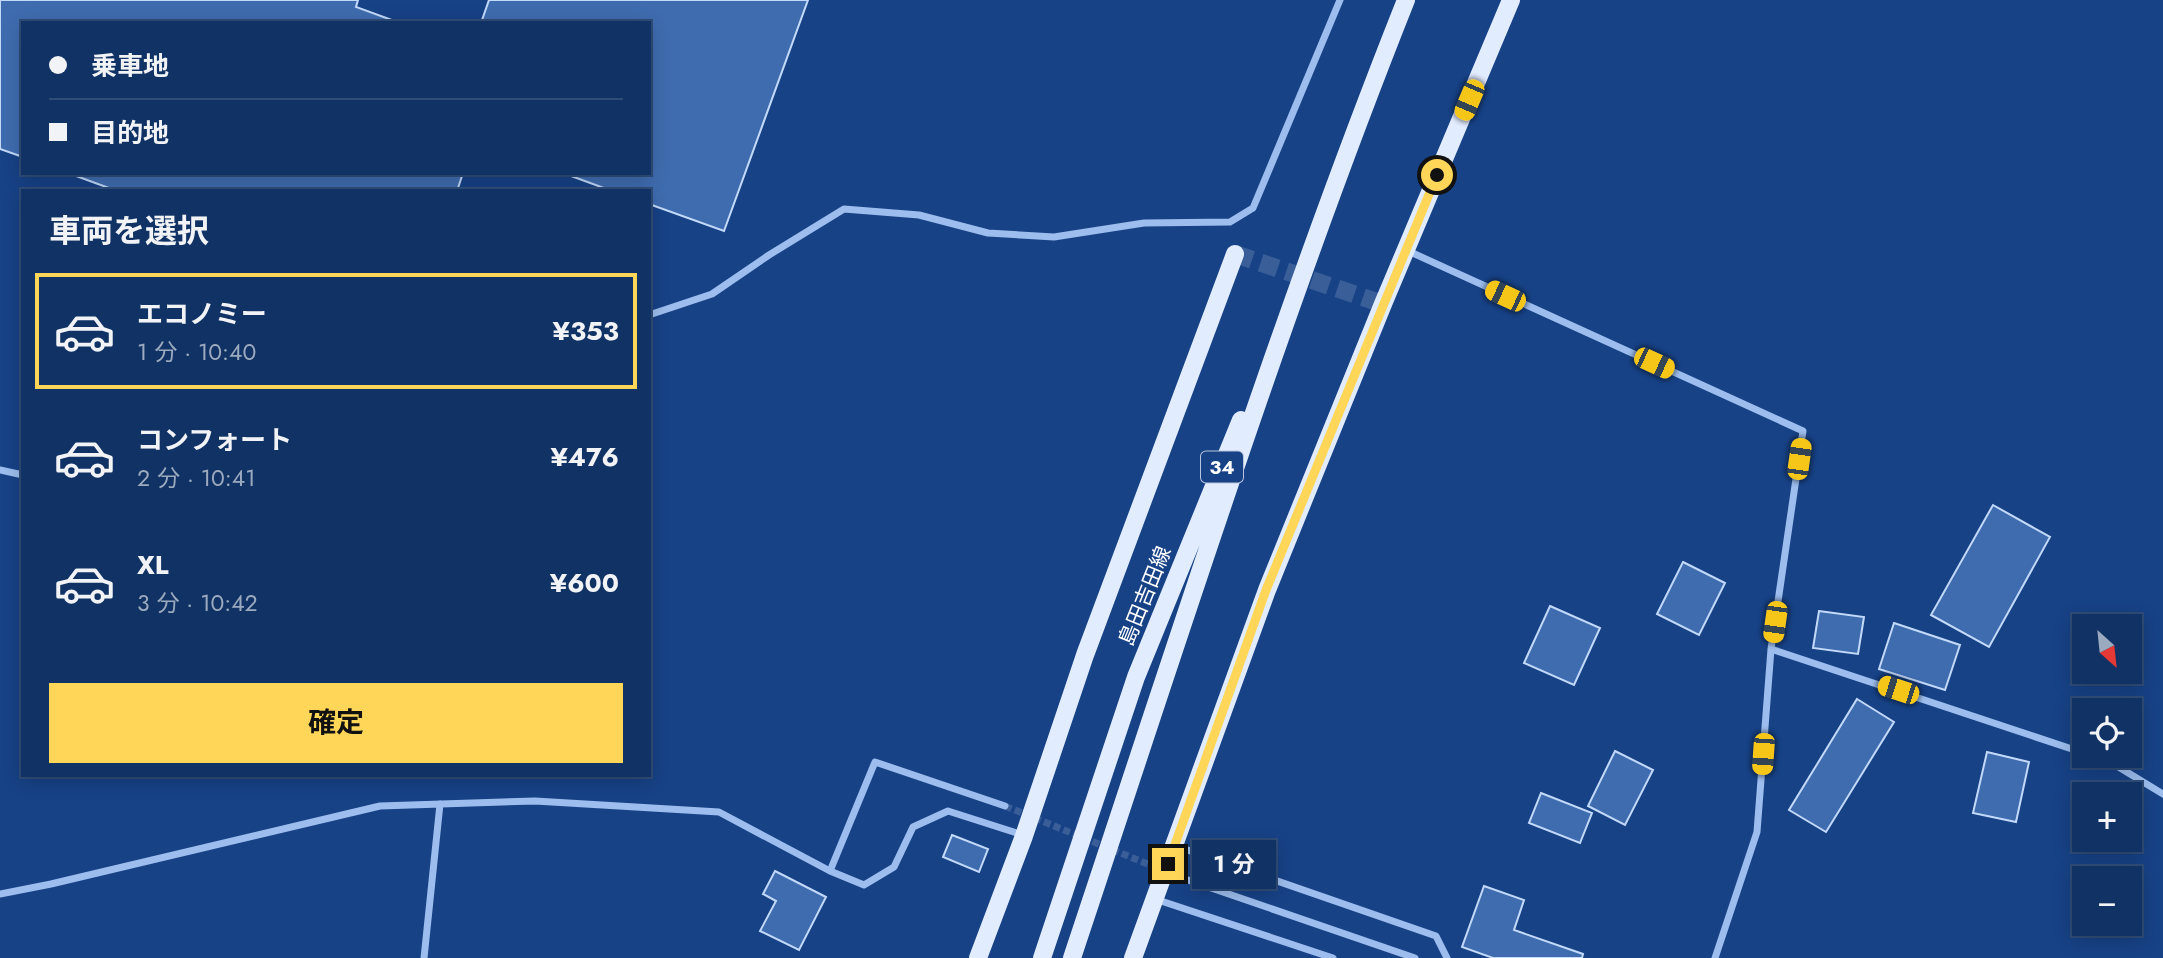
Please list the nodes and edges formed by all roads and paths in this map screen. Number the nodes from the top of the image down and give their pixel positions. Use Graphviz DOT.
graph roads {
  1 [pos="1340,0"];
  2 [pos="1406,0"];
  3 [pos="1511,0"];
  4 [pos="1406,250"];
  5 [pos="1236,254"];
  6 [pos="1307,258"];
  7 [pos="651,314"];
  8 [pos="0,470"];
  9 [pos="21,475"];
  10 [pos="1772,649"];
  11 [pos="2072,749"];
  12 [pos="2120,768"];
  13 [pos="2163,794"];
  14 [pos="440,804"];
  15 [pos="1005,806"];
  16 [pos="1024,836"];
  17 [pos="1175,846"];
  18 [pos="830,871"];
  19 [pos="1182,878"];
  20 [pos="0,894"];
  21 [pos="1156,899"];
  22 [pos="424,958"];
  23 [pos="978,958"];
  24 [pos="1042,958"];
  25 [pos="1072,958"];
  26 [pos="1133,958"];
  27 [pos="1333,958"];
  28 [pos="1415,958"];
  29 [pos="1447,958"];
  30 [pos="1715,958"];
  1 -- 7 [label="street"];
  2 -- 6 [label="main road, 島田吉田線 / 34"];
  3 -- 4 [label="main road"];
  4 -- 10 [label="street"];
  4 -- 17 [label="main road"];
  5 -- 16 [label="main road"];
  6 -- 24 [label="main road, 島田吉田線 / 34"];
  6 -- 25 [label="main road, 島田吉田線 / 34"];
  8 -- 9 [label="street"];
  10 -- 11 [label="street"];
  10 -- 30 [label="street"];
  12 -- 13 [label="street"];
  14 -- 18 [label="street"];
  14 -- 20 [label="street"];
  14 -- 22 [label="street"];
  15 -- 18 [label="street"];
  16 -- 18 [label="street"];
  16 -- 23 [label="main road"];
  17 -- 21 [label="main road"];
  17 -- 29 [label="street"];
  19 -- 28 [label="street"];
  21 -- 26 [label="main road"];
  21 -- 27 [label="street"];
}
